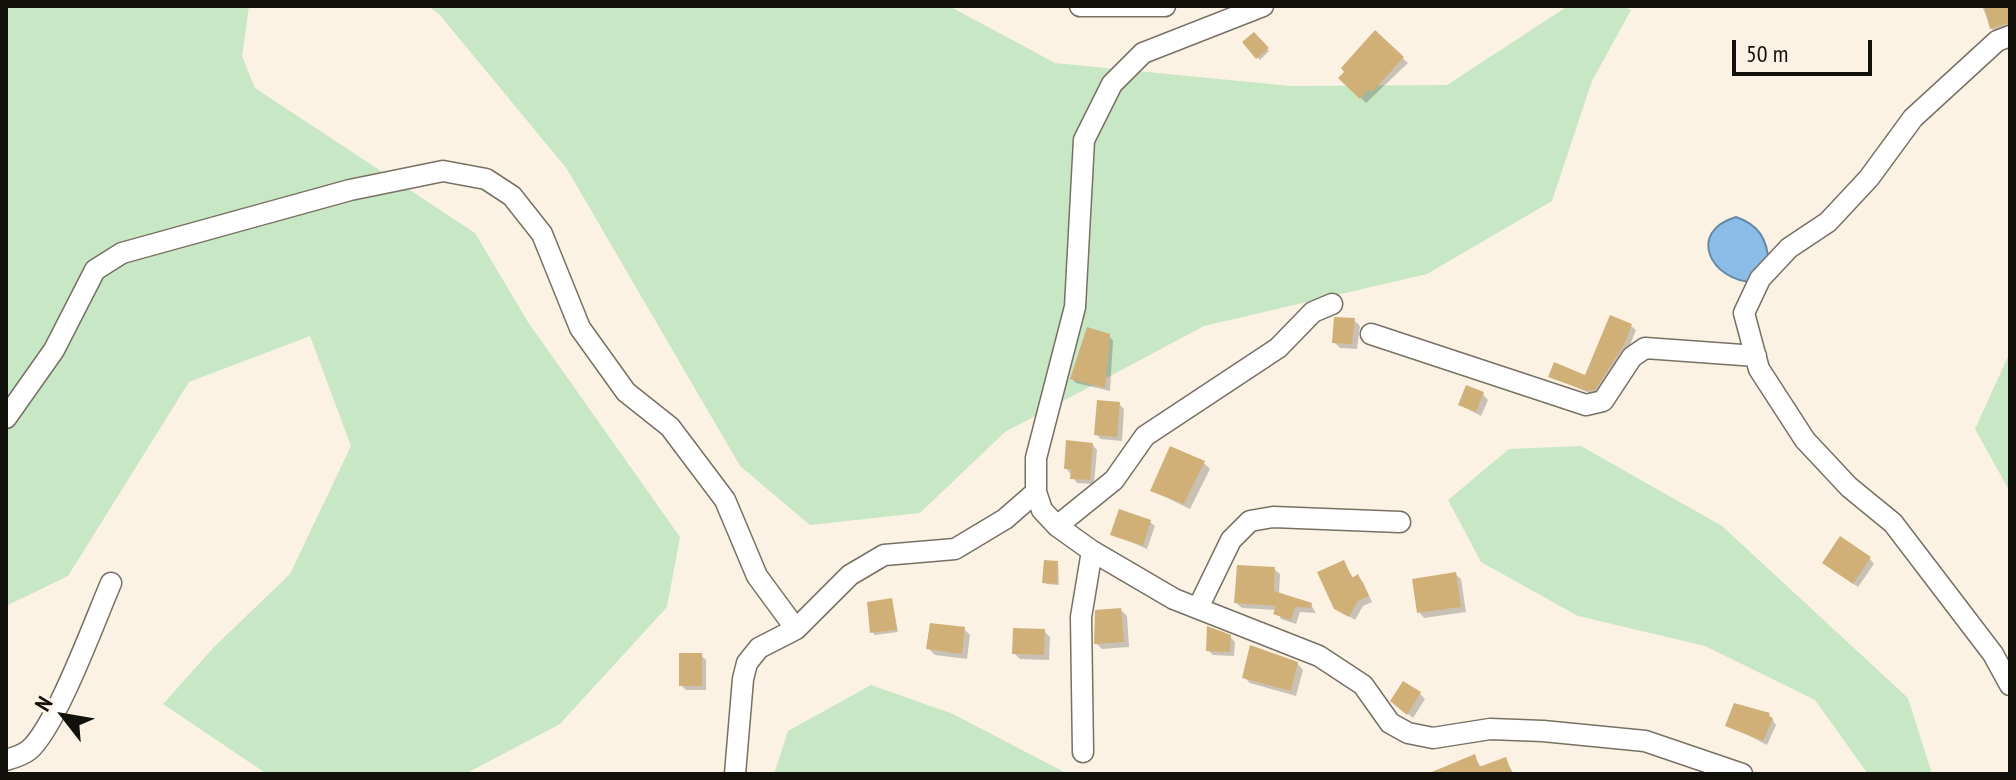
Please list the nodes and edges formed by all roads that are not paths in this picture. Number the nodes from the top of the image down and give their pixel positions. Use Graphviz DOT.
graph roads {
  1 [pos="1080,6"];
  2 [pos="1165,6"];
  3 [pos="1221,6"];
  4 [pos="1263,6"];
  5 [pos="1240,16"];
  6 [pos="2010,36"];
  7 [pos="1332,304"];
  8 [pos="1371,334"];
  9 [pos="1756,356"];
  10 [pos="6,418"];
  11 [pos="1036,492"];
  12 [pos="1400,522"];
  13 [pos="1057,526"];
  14 [pos="1092,551"];
  15 [pos="111,583"];
  16 [pos="1198,608"];
  17 [pos="796,629"];
  18 [pos="2010,685"];
  19 [pos="1083,752"];
  20 [pos="6,760"];
  21 [pos="735,774"];
  22 [pos="1742,774"];
  1 -- 2 [label="street"];
  3 -- 5 [label="street"];
  4 -- 5 [label="street"];
  5 -- 11 [label="street"];
  6 -- 9 [label="street"];
  7 -- 13 [label="street"];
  8 -- 9 [label="street"];
  9 -- 18 [label="street"];
  10 -- 17 [label="street"];
  11 -- 13 [label="street"];
  11 -- 17 [label="street"];
  12 -- 16 [label="street"];
  13 -- 14 [label="street"];
  14 -- 16 [label="street"];
  14 -- 19 [label="street"];
  15 -- 20 [label="street"];
  16 -- 22 [label="street"];
  17 -- 21 [label="street"];
}
